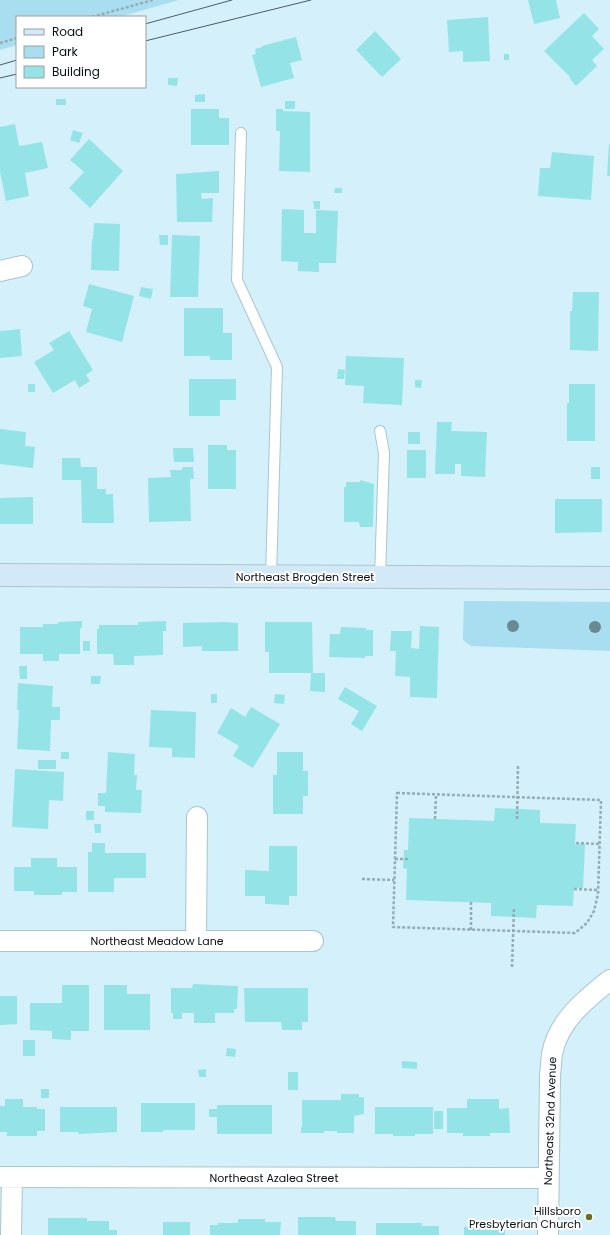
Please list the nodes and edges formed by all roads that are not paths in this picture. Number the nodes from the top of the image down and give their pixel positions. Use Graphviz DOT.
graph roads {
  1 [pos="240,133"];
  2 [pos="22,266"];
  3 [pos="0,271"];
  4 [pos="380,431"];
  5 [pos="0,576"];
  6 [pos="271,577"];
  7 [pos="380,577"];
  8 [pos="610,578"];
  9 [pos="197,817"];
  10 [pos="0,941"];
  11 [pos="196,941"];
  12 [pos="314,941"];
  13 [pos="610,980"];
  14 [pos="6,1177"];
  15 [pos="548,1178"];
  16 [pos="11,1235"];
  17 [pos="548,1235"];
  1 -- 6 [label="lane"];
  2 -- 3 [label="street"];
  4 -- 7 [label="lane"];
  5 -- 6 [label="street, Northeast Brogden Street"];
  6 -- 7 [label="street, Northeast Brogden Street"];
  7 -- 8 [label="street, Northeast Brogden Street"];
  9 -- 11 [label="street"];
  10 -- 11 [label="street, Northeast Meadow Lane"];
  11 -- 12 [label="street, Northeast Meadow Lane"];
  13 -- 15 [label="street, Northeast 32nd Avenue"];
  14 -- 15 [label="street, Northeast Azalea Street"];
  14 -- 16 [label="street"];
  15 -- 17 [label="street, Northeast 32nd Avenue"];
}
